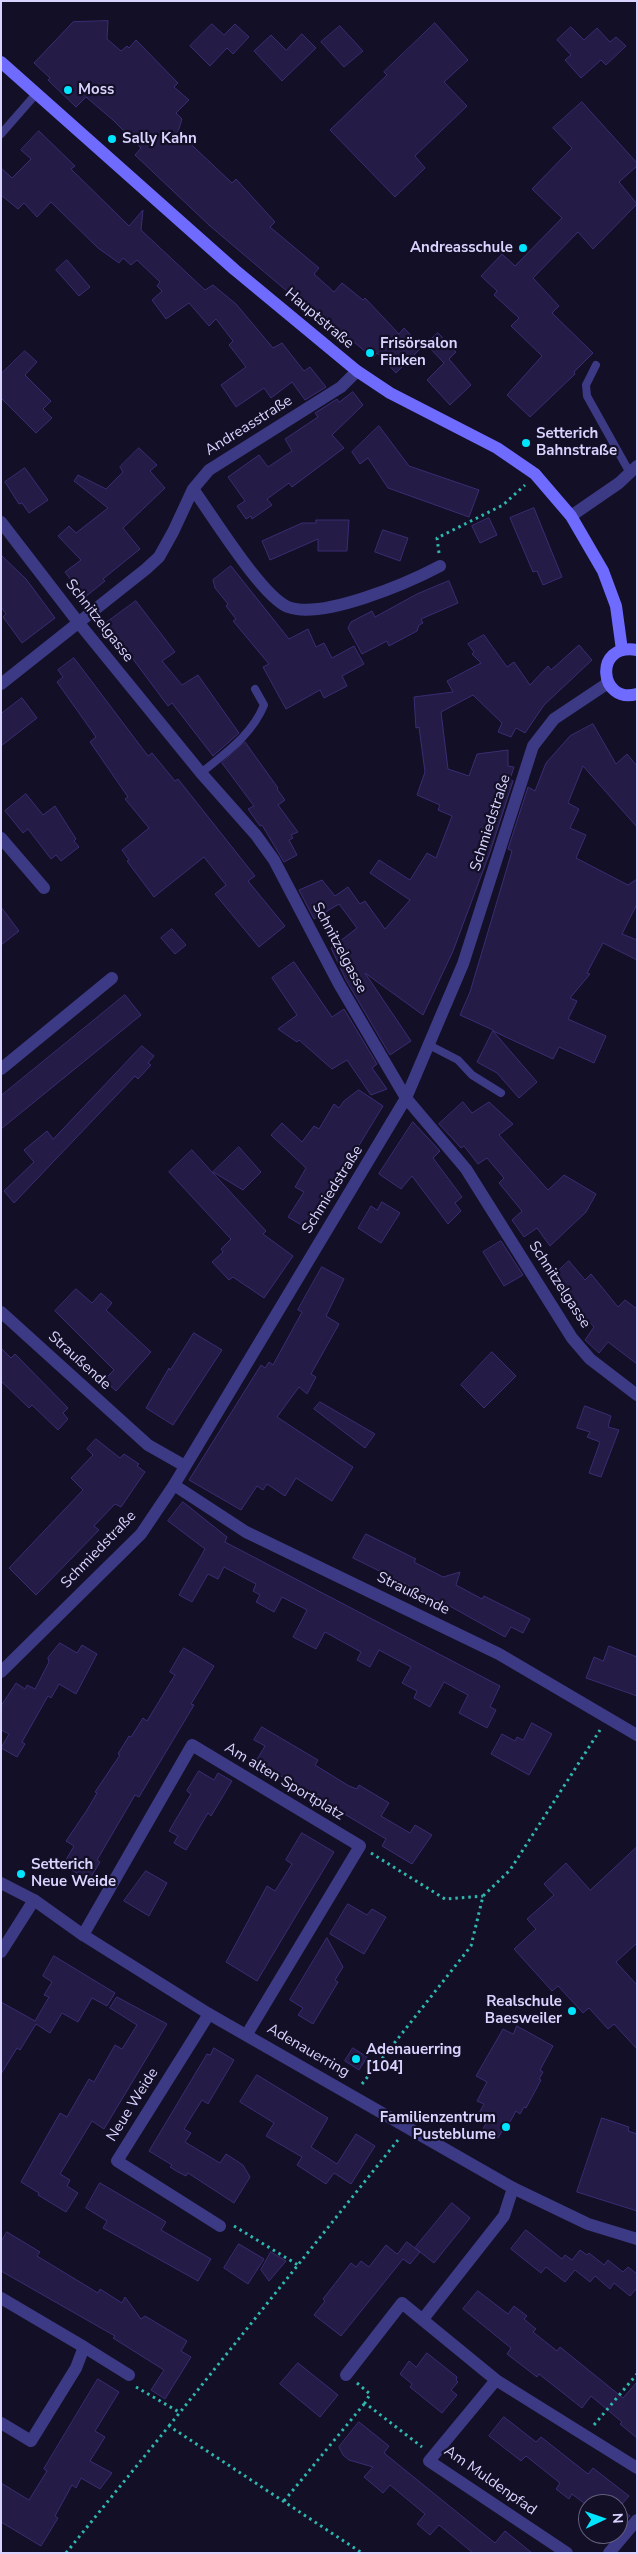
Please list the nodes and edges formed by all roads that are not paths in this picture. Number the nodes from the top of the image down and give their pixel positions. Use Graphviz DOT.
graph roads {
  1 [pos="2,65"];
  2 [pos="36,94"];
  3 [pos="1,134"];
  4 [pos="596,365"];
  5 [pos="357,371"];
  6 [pos="633,470"];
  7 [pos="193,489"];
  8 [pos="572,516"];
  9 [pos="1,522"];
  10 [pos="440,566"];
  11 [pos="78,622"];
  12 [pos="622,650"];
  13 [pos="637,650"];
  14 [pos="608,683"];
  15 [pos="1,684"];
  16 [pos="255,689"];
  17 [pos="637,694"];
  18 [pos="201,773"];
  19 [pos="1,838"];
  20 [pos="44,888"];
  21 [pos="112,978"];
  22 [pos="429,1045"];
  23 [pos="1,1069"];
  24 [pos="501,1093"];
  25 [pos="406,1098"];
  26 [pos="1,1312"];
  27 [pos="637,1395"];
  28 [pos="185,1466"];
  29 [pos="174,1485"];
  30 [pos="1,1672"];
  31 [pos="637,1735"];
  32 [pos="1,1883"];
  33 [pos="34,1900"];
  34 [pos="83,1935"];
  35 [pos="1,1952"];
  36 [pos="209,2014"];
  37 [pos="247,2034"];
  38 [pos="513,2188"];
  39 [pos="220,2226"];
  40 [pos="637,2238"];
  41 [pos="1,2298"];
  42 [pos="423,2319"];
  43 [pos="84,2347"];
  44 [pos="129,2375"];
  45 [pos="346,2375"];
  46 [pos="496,2380"];
  47 [pos="1,2423"];
  48 [pos="637,2468"];
  49 [pos="637,2520"];
  50 [pos="567,2553"];
  51 [pos="610,2553"];
  1 -- 2 [label="main road, Hauptstraße"];
  2 -- 3 [label="lane"];
  2 -- 5 [label="main road, Hauptstraße"];
  4 -- 6 [label="lane"];
  5 -- 7 [label="street, Andreasstraße"];
  5 -- 8 [label="main road, Hauptstraße"];
  6 -- 8 [label="street"];
  7 -- 10 [label="street"];
  7 -- 11 [label="street, Andreasstraße"];
  8 -- 12 [label="main road, Hauptstraße"];
  9 -- 11 [label="street, Schnitzelgasse"];
  11 -- 15 [label="street, Andreasstraße"];
  11 -- 18 [label="street, Schnitzelgasse"];
  12 -- 13 [label="main road"];
  12 -- 14 [label="main road"];
  14 -- 17 [label="main road"];
  14 -- 22 [label="street, Schmiedstraße"];
  16 -- 18 [label="lane"];
  18 -- 25 [label="street, Schnitzelgasse"];
  19 -- 20 [label="street"];
  21 -- 23 [label="street"];
  22 -- 24 [label="lane"];
  22 -- 25 [label="street, Schmiedstraße"];
  25 -- 27 [label="street, Schnitzelgasse"];
  25 -- 28 [label="street, Schmiedstraße"];
  26 -- 28 [label="street, Straußende"];
  28 -- 29 [label="street, Schmiedstraße"];
  29 -- 30 [label="street, Schmiedstraße"];
  29 -- 31 [label="street, Straußende"];
  32 -- 33 [label="street, Adenauerring"];
  33 -- 34 [label="street, Adenauerring"];
  33 -- 35 [label="street"];
  34 -- 36 [label="street, Adenauerring"];
  34 -- 37 [label="street, Am alten Sportplatz"];
  36 -- 37 [label="street, Adenauerring"];
  36 -- 39 [label="street, Neue Weide"];
  37 -- 38 [label="street, Adenauerring"];
  38 -- 40 [label="street, Adenauerring"];
  38 -- 42 [label="street"];
  41 -- 43 [label="street"];
  42 -- 45 [label="street"];
  42 -- 46 [label="street"];
  43 -- 44 [label="street"];
  43 -- 47 [label="street"];
  46 -- 48 [label="street"];
  46 -- 50 [label="street, Am Muldenpfad"];
  49 -- 51 [label="street"];
}
